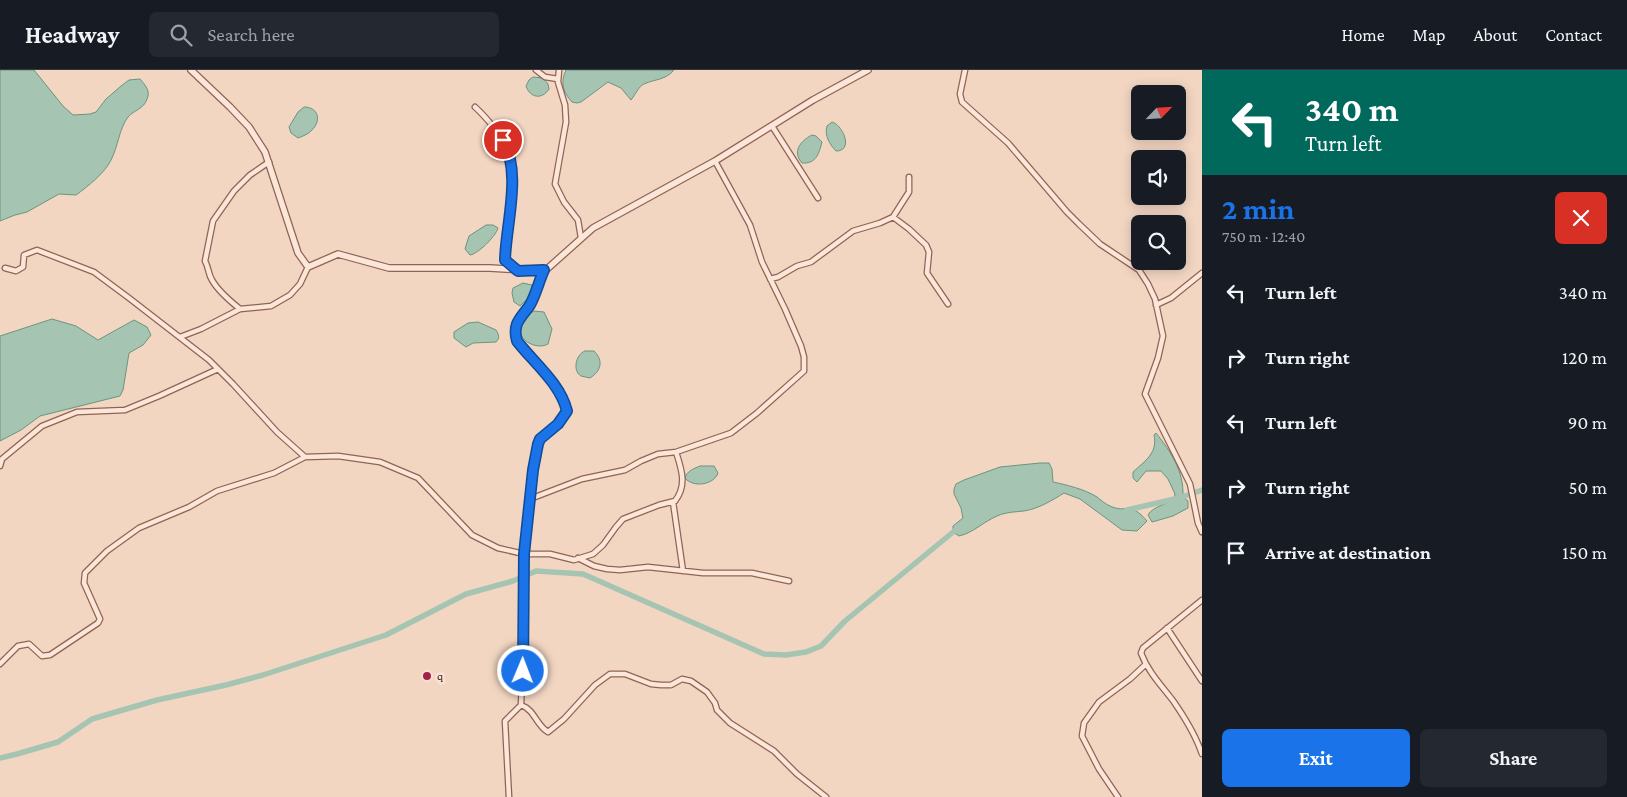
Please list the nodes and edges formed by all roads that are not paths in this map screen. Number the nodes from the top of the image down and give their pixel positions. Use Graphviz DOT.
graph roads {
  1 [pos="191,70"];
  2 [pos="536,70"];
  3 [pos="559,70"];
  4 [pos="868,70"];
  5 [pos="965,70"];
  6 [pos="558,79"];
  7 [pos="475,106"];
  8 [pos="772,126"];
  9 [pos="715,161"];
  10 [pos="270,162"];
  11 [pos="909,177"];
  12 [pos="818,198"];
  13 [pos="892,217"];
  14 [pos="581,238"];
  15 [pos="308,267"];
  16 [pos="5,268"];
  17 [pos="544,270"];
  18 [pos="518,271"];
  19 [pos="1202,272"];
  20 [pos="770,279"];
  21 [pos="948,304"];
  22 [pos="1156,305"];
  23 [pos="240,309"];
  24 [pos="180,337"];
  25 [pos="218,369"];
  26 [pos="676,452"];
  27 [pos="306,457"];
  28 [pos="0,466"];
  29 [pos="530,499"];
  30 [pos="672,502"];
  31 [pos="1202,532"];
  32 [pos="524,554"];
  33 [pos="578,558"];
  34 [pos="683,571"];
  35 [pos="789,581"];
  36 [pos="1200,601"];
  37 [pos="1202,607"];
  38 [pos="1167,628"];
  39 [pos="0,664"];
  40 [pos="1145,665"];
  41 [pos="1202,681"];
  42 [pos="521,706"];
  43 [pos="1202,753"];
  44 [pos="509,797"];
  45 [pos="826,797"];
  46 [pos="1118,797"];
  1 -- 10 [label="street"];
  2 -- 6 [label="street"];
  3 -- 6 [label="street"];
  4 -- 8 [label="street"];
  5 -- 22 [label="street"];
  6 -- 14 [label="street"];
  7 -- 18 [label="street"];
  8 -- 9 [label="street"];
  8 -- 12 [label="street"];
  9 -- 14 [label="street"];
  9 -- 20 [label="street"];
  10 -- 15 [label="street"];
  10 -- 23 [label="street"];
  11 -- 13 [label="street"];
  13 -- 20 [label="street"];
  13 -- 21 [label="street"];
  14 -- 17 [label="street"];
  15 -- 18 [label="street"];
  15 -- 23 [label="street"];
  16 -- 24 [label="street"];
  17 -- 18 [label="street"];
  17 -- 29 [label="street"];
  19 -- 22 [label="street"];
  20 -- 26 [label="street"];
  22 -- 31 [label="street"];
  23 -- 24 [label="street"];
  24 -- 25 [label="street"];
  25 -- 27 [label="street"];
  25 -- 28 [label="street"];
  26 -- 29 [label="street"];
  26 -- 30 [label="street"];
  27 -- 32 [label="street"];
  27 -- 39 [label="street"];
  29 -- 32 [label="street"];
  30 -- 33 [label="street"];
  30 -- 34 [label="street"];
  32 -- 33 [label="street"];
  32 -- 42 [label="street"];
  33 -- 34 [label="street"];
  34 -- 35 [label="street"];
  36 -- 37 [label="street"];
  36 -- 38 [label="street"];
  38 -- 40 [label="street"];
  38 -- 41 [label="street"];
  40 -- 43 [label="street"];
  40 -- 46 [label="street"];
  42 -- 44 [label="street"];
  42 -- 45 [label="street"];
}
